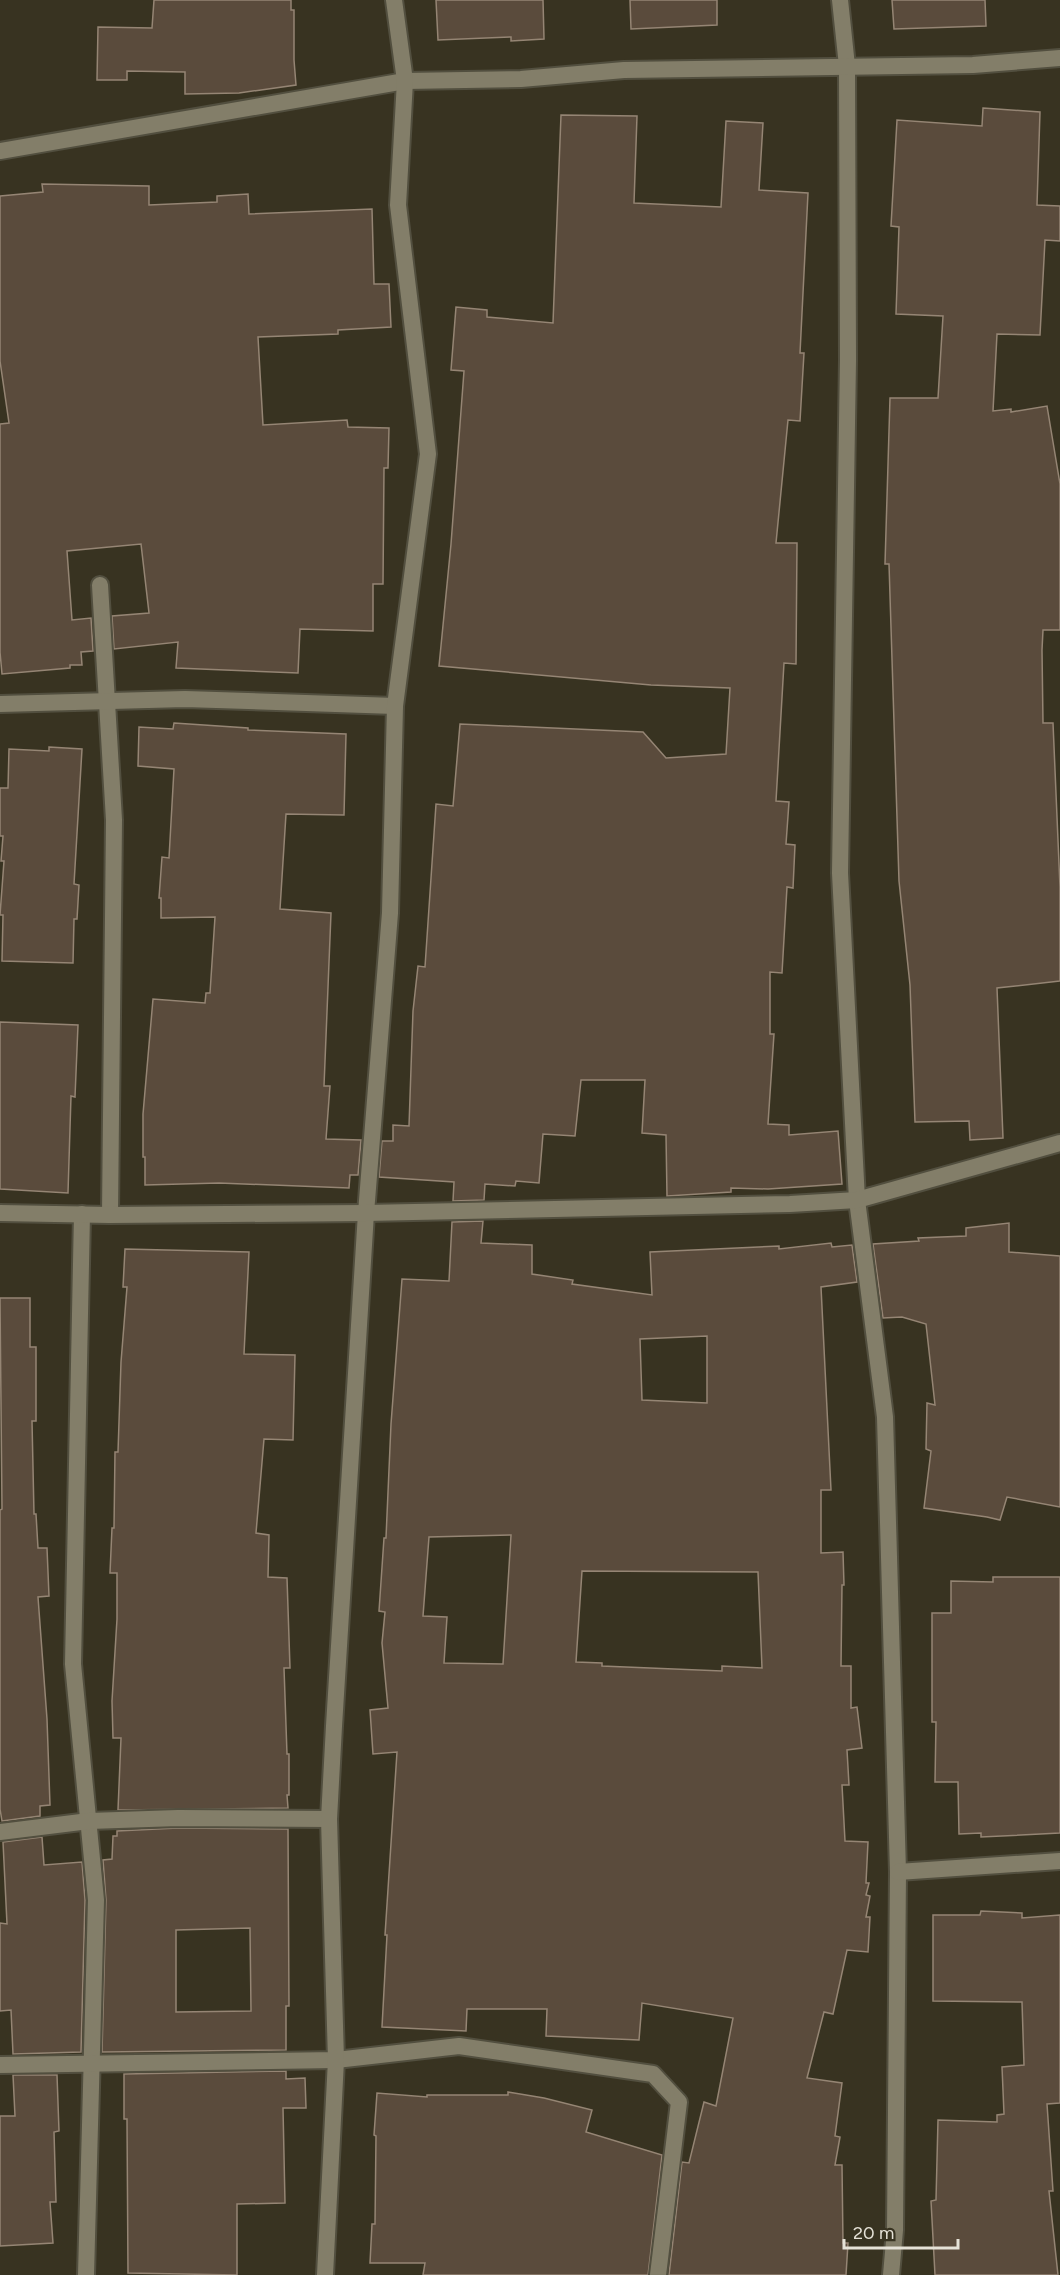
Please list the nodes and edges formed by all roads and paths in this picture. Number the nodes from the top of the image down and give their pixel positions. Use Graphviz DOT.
graph roads {
  1 [pos="394,0"];
  2 [pos="840,0"];
  3 [pos="1060,58"];
  4 [pos="847,66"];
  5 [pos="405,81"];
  6 [pos="0,151"];
  7 [pos="100,585"];
  8 [pos="107,700"];
  9 [pos="0,704"];
  10 [pos="395,706"];
  11 [pos="1060,1143"];
  12 [pos="857,1200"];
  13 [pos="0,1213"];
  14 [pos="366,1213"];
  15 [pos="82,1214"];
  16 [pos="110,1215"];
  17 [pos="329,1819"];
  18 [pos="89,1821"];
  19 [pos="0,1832"];
  20 [pos="1060,1861"];
  21 [pos="898,1872"];
  22 [pos="336,2060"];
  23 [pos="0,2065"];
  24 [pos="93,2065"];
  25 [pos="86,2275"];
  26 [pos="325,2275"];
  27 [pos="658,2275"];
  28 [pos="891,2275"];
  1 -- 5 [label="street"];
  2 -- 4 [label="street"];
  3 -- 4 [label="street"];
  4 -- 5 [label="street"];
  4 -- 12 [label="street"];
  5 -- 6 [label="street"];
  5 -- 10 [label="street"];
  7 -- 8 [label="street"];
  8 -- 9 [label="street"];
  8 -- 10 [label="street"];
  8 -- 16 [label="street"];
  10 -- 14 [label="street"];
  11 -- 12 [label="street"];
  12 -- 14 [label="street"];
  12 -- 21 [label="street"];
  13 -- 15 [label="street"];
  14 -- 16 [label="street"];
  14 -- 17 [label="street"];
  15 -- 16 [label="street"];
  15 -- 18 [label="street"];
  17 -- 18 [label="street"];
  17 -- 22 [label="street"];
  18 -- 19 [label="street"];
  18 -- 24 [label="street"];
  20 -- 21 [label="street"];
  21 -- 28 [label="street"];
  22 -- 24 [label="street"];
  22 -- 26 [label="street"];
  22 -- 27 [label="street"];
  23 -- 24 [label="street"];
  24 -- 25 [label="street"];
}
